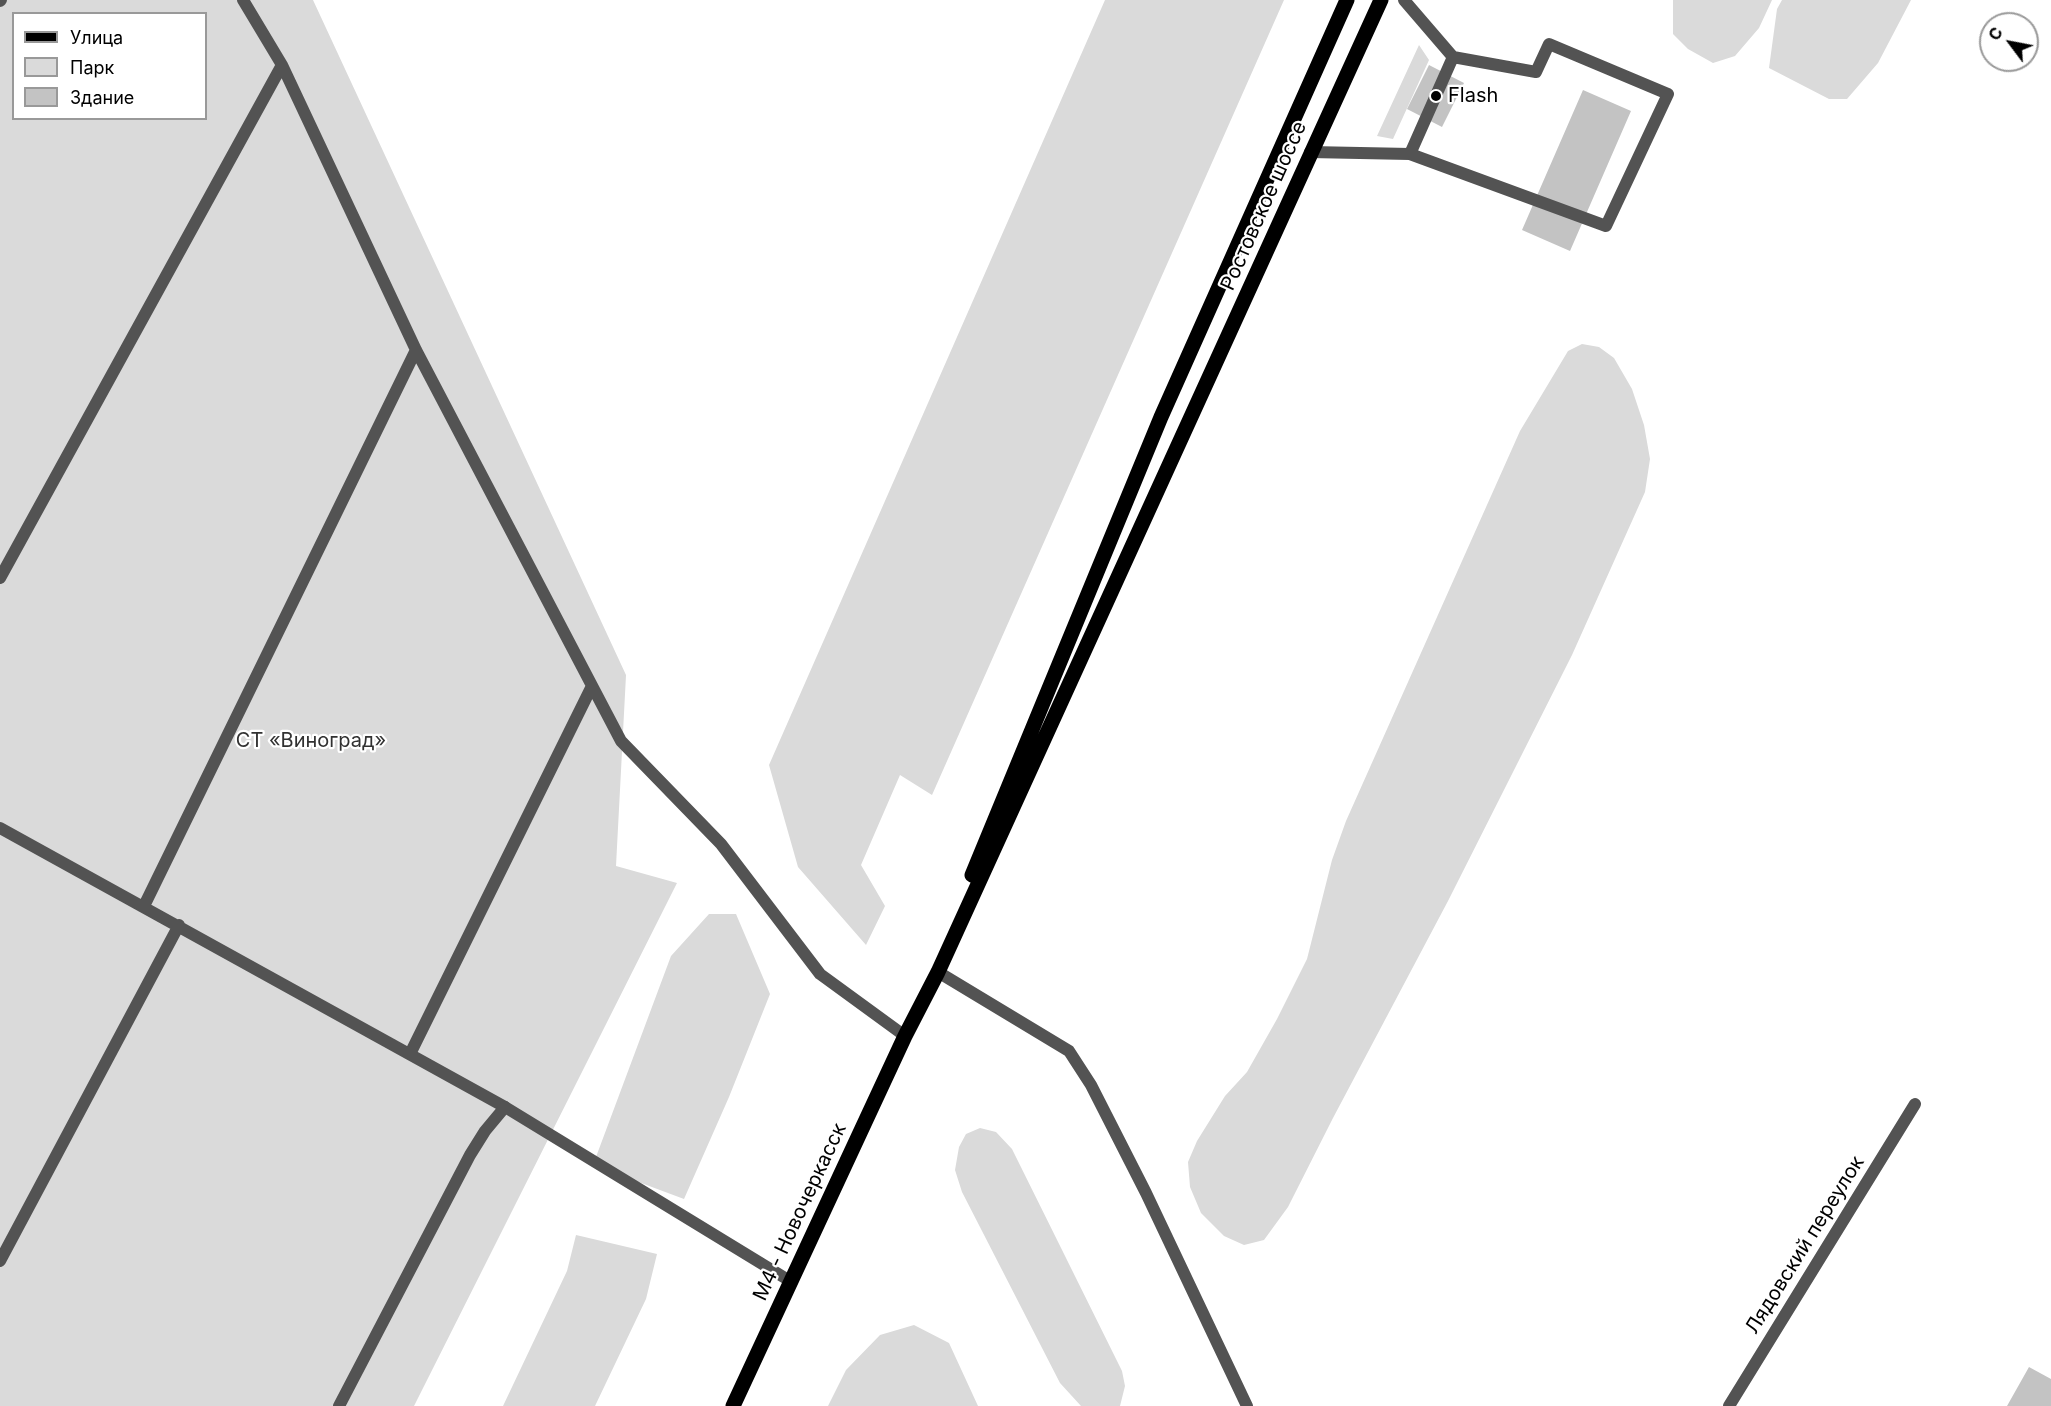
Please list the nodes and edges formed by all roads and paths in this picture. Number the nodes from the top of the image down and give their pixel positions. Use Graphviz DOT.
graph roads {
  1 [pos="243,0"];
  2 [pos="1347,0"];
  3 [pos="1381,0"];
  4 [pos="1404,0"];
  5 [pos="1453,57"];
  6 [pos="282,65"];
  7 [pos="1310,152"];
  8 [pos="1410,154"];
  9 [pos="416,350"];
  10 [pos="0,578"];
  11 [pos="592,686"];
  12 [pos="0,828"];
  13 [pos="144,906"];
  14 [pos="179,925"];
  15 [pos="938,972"];
  16 [pos="905,1036"];
  17 [pos="410,1054"];
  18 [pos="1915,1104"];
  19 [pos="506,1107"];
  20 [pos="0,1261"];
  21 [pos="790,1281"];
  22 [pos="339,1406"];
  23 [pos="733,1406"];
  24 [pos="1247,1406"];
  25 [pos="1729,1406"];
  1 -- 6 [label="street"];
  2 -- 16 [label="main road, Ростовское шоссе"];
  3 -- 7 [label="main road, Ростовское шоссе"];
  4 -- 5 [label="street"];
  5 -- 8 [label="street"];
  5 -- 8 [label="street"];
  6 -- 9 [label="street"];
  6 -- 10 [label="street"];
  7 -- 8 [label="street"];
  7 -- 15 [label="main road, Ростовское шоссе"];
  9 -- 11 [label="street"];
  9 -- 13 [label="street"];
  11 -- 16 [label="street"];
  11 -- 17 [label="street"];
  12 -- 13 [label="street"];
  13 -- 14 [label="street"];
  14 -- 17 [label="street"];
  14 -- 20 [label="street"];
  15 -- 16 [label="main road, Ростовское шоссе"];
  15 -- 24 [label="street"];
  16 -- 21 [label="main road, М4 - Новочеркасск"];
  17 -- 19 [label="street"];
  18 -- 25 [label="street, Лядовский переулок"];
  19 -- 21 [label="street"];
  19 -- 22 [label="street"];
  21 -- 23 [label="main road, М4 - Новочеркасск"];
}
